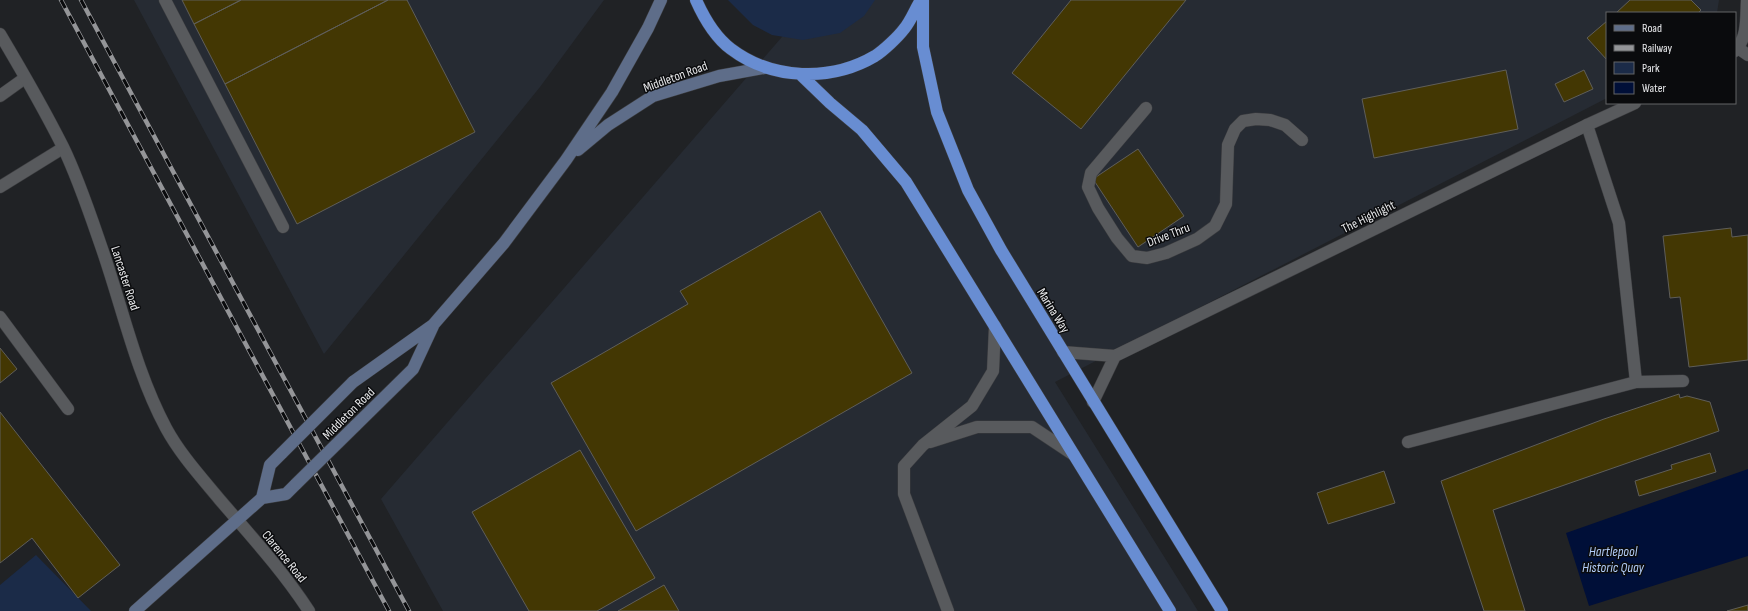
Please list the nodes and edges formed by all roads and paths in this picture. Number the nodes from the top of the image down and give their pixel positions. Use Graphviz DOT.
graph roads {
  1 [pos="165,0"];
  2 [pos="661,0"];
  3 [pos="696,0"];
  4 [pos="922,0"];
  5 [pos="1747,0"];
  6 [pos="0,34"];
  7 [pos="1740,51"];
  8 [pos="764,68"];
  9 [pos="801,75"];
  10 [pos="26,78"];
  11 [pos="0,96"];
  12 [pos="1633,104"];
  13 [pos="1146,108"];
  14 [pos="1587,125"];
  15 [pos="1302,140"];
  16 [pos="63,148"];
  17 [pos="566,160"];
  18 [pos="0,187"];
  19 [pos="283,227"];
  20 [pos="0,317"];
  21 [pos="433,325"];
  22 [pos="995,326"];
  23 [pos="1063,352"];
  24 [pos="1115,356"];
  25 [pos="1683,381"];
  26 [pos="1636,382"];
  27 [pos="1093,402"];
  28 [pos="68,409"];
  29 [pos="1408,442"];
  30 [pos="923,444"];
  31 [pos="1074,455"];
  32 [pos="262,498"];
  33 [pos="238,520"];
  34 [pos="135,611"];
  35 [pos="310,611"];
  36 [pos="948,611"];
  37 [pos="1170,611"];
  38 [pos="1222,611"];
  1 -- 19 [label="street"];
  2 -- 17 [label="main road, Middleton Road"];
  3 -- 8 [label="highway"];
  4 -- 9 [label="highway"];
  4 -- 23 [label="highway, Marina Way"];
  5 -- 7 [label="street"];
  6 -- 10 [label="street, Lancaster Road"];
  8 -- 9 [label="highway"];
  8 -- 17 [label="main road, Middleton Road"];
  9 -- 22 [label="highway"];
  10 -- 11 [label="street"];
  10 -- 16 [label="street, Lancaster Road"];
  12 -- 14 [label="street, The Highlight"];
  13 -- 15 [label="street, Drive Thru"];
  14 -- 24 [label="street, The Highlight"];
  14 -- 26 [label="street"];
  16 -- 18 [label="street"];
  16 -- 33 [label="street, Lancaster Road"];
  17 -- 21 [label="main road, Middleton Road"];
  20 -- 28 [label="street"];
  21 -- 32 [label="main road, Middleton Road, bridge"];
  21 -- 32 [label="main road, Middleton Road, bridge"];
  22 -- 30 [label="street"];
  22 -- 31 [label="highway"];
  23 -- 24 [label="street"];
  23 -- 27 [label="highway, Marina Way"];
  24 -- 27 [label="street"];
  25 -- 26 [label="street"];
  26 -- 29 [label="street"];
  27 -- 38 [label="highway, Marina Way"];
  30 -- 31 [label="street"];
  30 -- 36 [label="street"];
  31 -- 37 [label="highway"];
  32 -- 33 [label="main road"];
  33 -- 34 [label="main road"];
  33 -- 35 [label="street, Clarence Road"];
}
